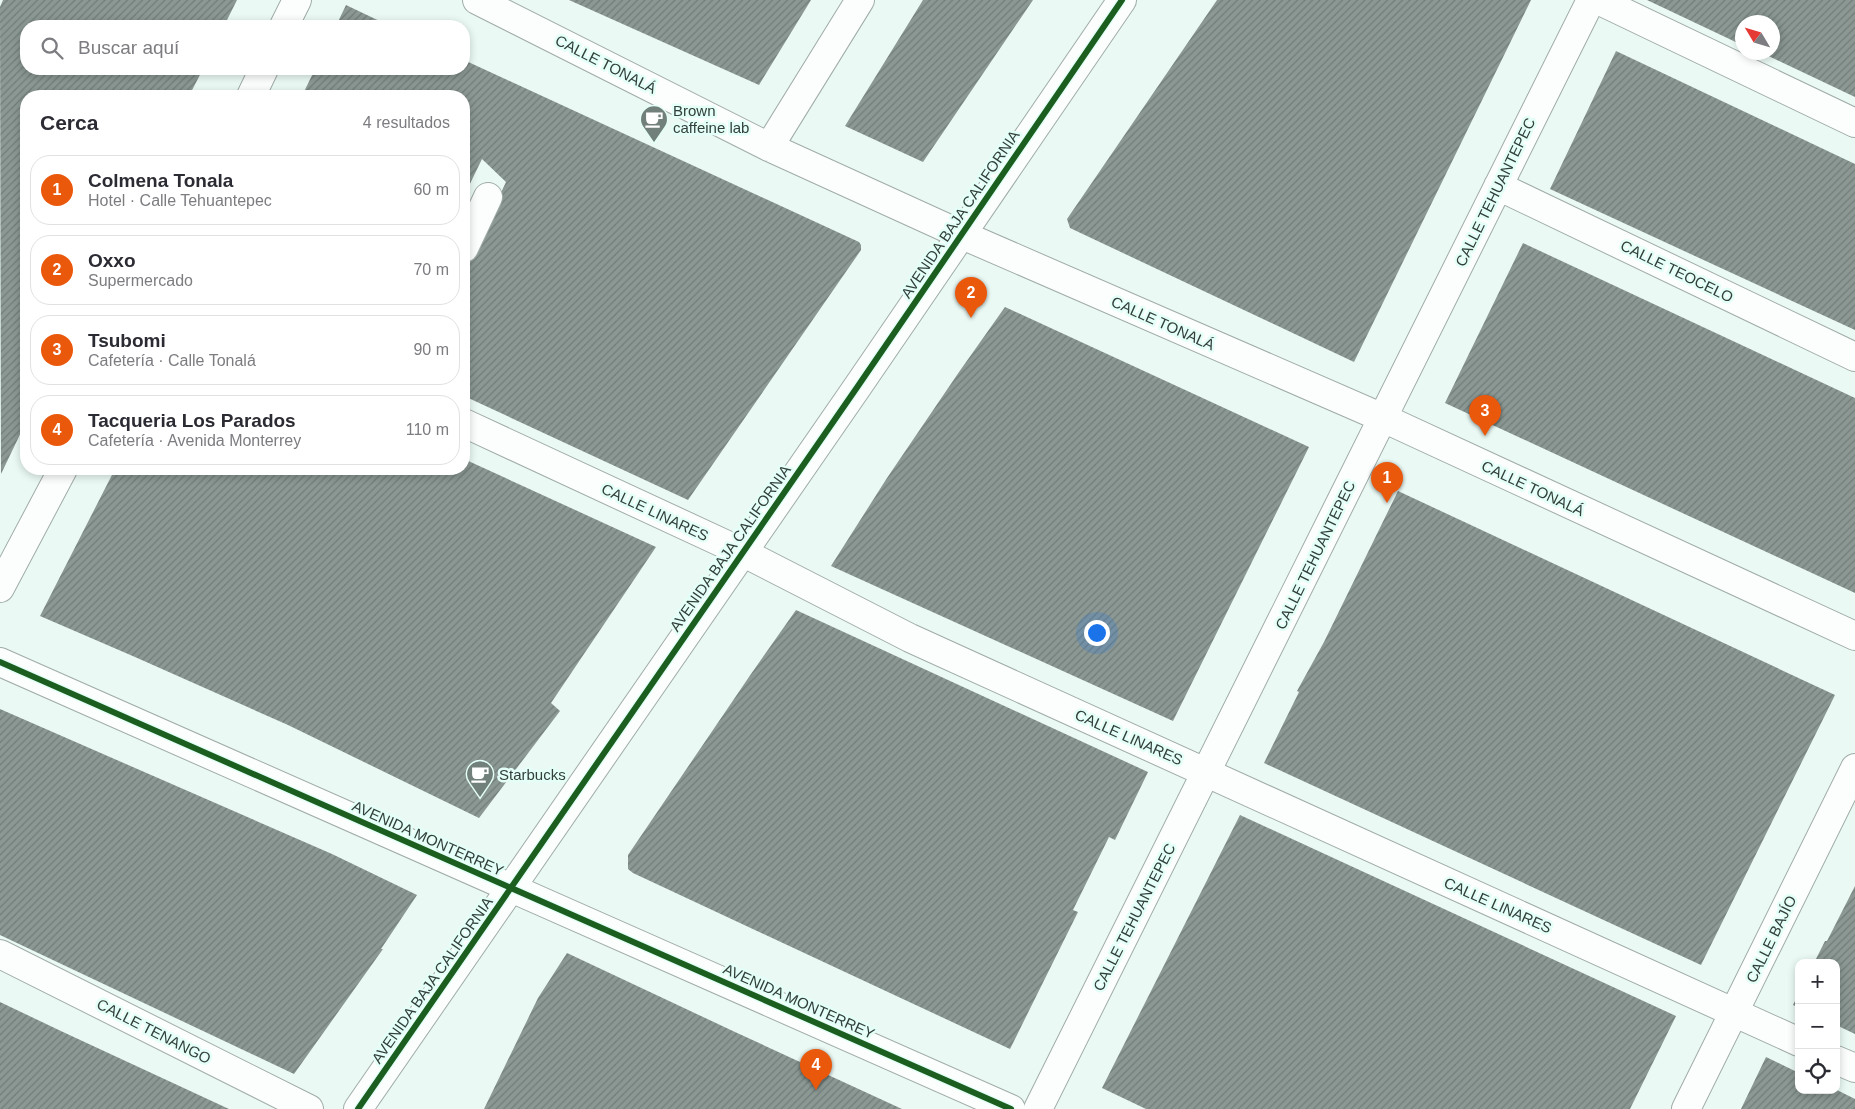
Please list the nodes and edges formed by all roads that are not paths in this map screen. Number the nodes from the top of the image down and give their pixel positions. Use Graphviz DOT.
graph roads {
  1 [pos="297,0"];
  2 [pos="860,0"];
  3 [pos="1122,0"];
  4 [pos="1591,0"];
  5 [pos="1598,0"];
  6 [pos="490,3"];
  7 [pos="287,20"];
  8 [pos="261,75"];
  9 [pos="254,90"];
  10 [pos="1855,123"];
  11 [pos="769,147"];
  12 [pos="1498,186"];
  13 [pos="488,196"];
  14 [pos="960,234"];
  15 [pos="470,235"];
  16 [pos="1855,356"];
  17 [pos="1383,418"];
  18 [pos="470,426"];
  19 [pos="60,475"];
  20 [pos="742,552"];
  21 [pos="0,588"];
  22 [pos="1855,636"];
  23 [pos="0,662"];
  24 [pos="1855,768"];
  25 [pos="1207,773"];
  26 [pos="510,888"];
  27 [pos="0,954"];
  28 [pos="1734,1013"];
  29 [pos="1795,1040"];
  30 [pos="1840,1062"];
  31 [pos="1855,1068"];
  32 [pos="309,1109"];
  33 [pos="358,1109"];
  34 [pos="1011,1109"];
  35 [pos="1038,1109"];
  36 [pos="1686,1109"];
  1 -- 7 [label="street"];
  2 -- 11 [label="street"];
  3 -- 14 [label="street, AVENIDA BAJA CALIFORNIA"];
  4 -- 12 [label="street, CALLE TEHUANTEPEC"];
  5 -- 10 [label="street"];
  6 -- 11 [label="street, CALLE TONALÁ"];
  8 -- 9 [label="street"];
  11 -- 14 [label="street, CALLE TONALÁ"];
  12 -- 16 [label="street, CALLE TEOCELO"];
  12 -- 17 [label="street, CALLE TEHUANTEPEC"];
  13 -- 15 [label="street"];
  14 -- 17 [label="street, CALLE TONALÁ"];
  14 -- 20 [label="street, AVENIDA BAJA CALIFORNIA"];
  17 -- 22 [label="street, CALLE TONALÁ"];
  17 -- 25 [label="street, CALLE TEHUANTEPEC"];
  18 -- 20 [label="street, CALLE LINARES"];
  19 -- 21 [label="street"];
  20 -- 25 [label="street, CALLE LINARES"];
  20 -- 26 [label="street, AVENIDA BAJA CALIFORNIA"];
  23 -- 26 [label="street, AVENIDA MONTERREY"];
  24 -- 28 [label="street, CALLE BAJÍO"];
  25 -- 28 [label="street, CALLE LINARES"];
  25 -- 35 [label="street, CALLE TEHUANTEPEC"];
  26 -- 33 [label="street, AVENIDA BAJA CALIFORNIA"];
  26 -- 34 [label="street, AVENIDA MONTERREY"];
  27 -- 32 [label="street, CALLE TENANGO"];
  28 -- 29 [label="street, CALLE LINARES"];
  28 -- 36 [label="street, CALLE BAJÍO"];
  30 -- 31 [label="street"];
}
